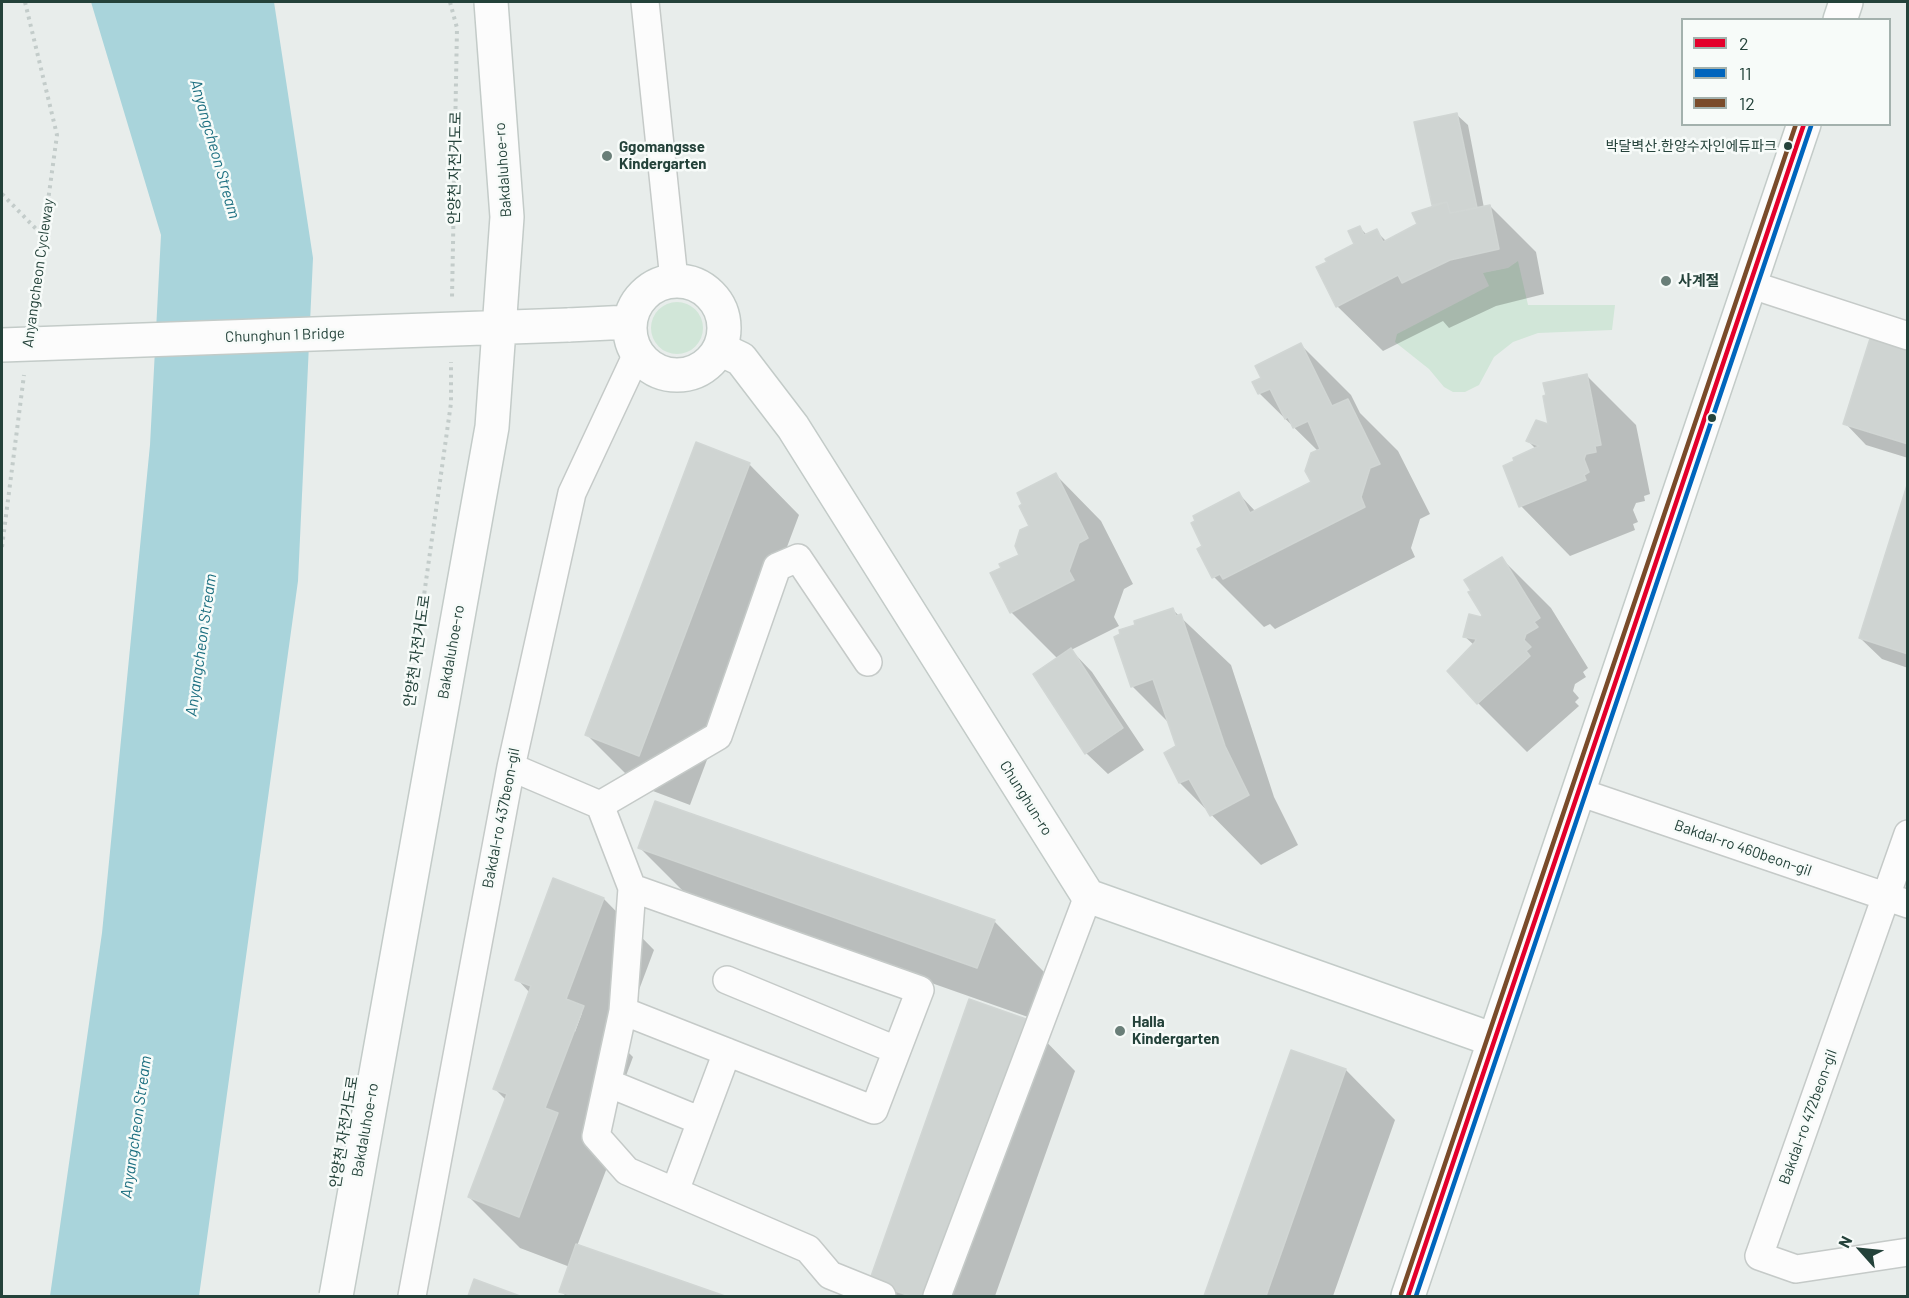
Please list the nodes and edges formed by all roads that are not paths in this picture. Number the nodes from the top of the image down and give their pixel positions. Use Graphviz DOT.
graph roads {
  1 [pos="491,2"];
  2 [pos="645,2"];
  3 [pos="1846,2"];
  4 [pos="1841,18"];
  5 [pos="1803,126"];
  6 [pos="674,280"];
  7 [pos="1749,284"];
  8 [pos="630,322"];
  9 [pos="1908,336"];
  10 [pos="720,349"];
  11 [pos="14,354"];
  12 [pos="637,354"];
  13 [pos="868,662"];
  14 [pos="510,767"];
  15 [pos="1579,792"];
  16 [pos="600,806"];
  17 [pos="1908,834"];
  18 [pos="632,888"];
  19 [pos="1088,896"];
  20 [pos="1897,900"];
  21 [pos="727,980"];
  22 [pos="622,1011"];
  23 [pos="1494,1040"];
  24 [pos="896,1050"];
  25 [pos="727,1052"];
  26 [pos="608,1083"];
  27 [pos="701,1121"];
  28 [pos="675,1191"];
  29 [pos="1908,1252"];
  30 [pos="336,1296"];
  31 [pos="412,1296"];
  32 [pos="882,1296"];
  33 [pos="937,1296"];
  34 [pos="1408,1296"];
  1 -- 30 [label="street, Bakdaluhoe-ro, bridge"];
  2 -- 6 [label="street"];
  3 -- 4 [label="street"];
  5 -- 7 [label="street"];
  6 -- 8 [label="street"];
  6 -- 10 [label="street"];
  7 -- 9 [label="street"];
  7 -- 15 [label="street"];
  8 -- 11 [label="street, Chunghun 1 Bridge, bridge"];
  8 -- 12 [label="street"];
  10 -- 12 [label="street"];
  10 -- 19 [label="street, Chunghun-ro"];
  12 -- 14 [label="street, Bakdal-ro 437beon-gil"];
  13 -- 16 [label="street"];
  14 -- 16 [label="street"];
  14 -- 31 [label="street, Bakdal-ro 437beon-gil"];
  15 -- 20 [label="street, Bakdal-ro 460beon-gil"];
  15 -- 23 [label="street"];
  16 -- 18 [label="street"];
  17 -- 20 [label="street, Bakdal-ro 472beon-gil"];
  18 -- 22 [label="street"];
  18 -- 24 [label="street"];
  19 -- 23 [label="street"];
  19 -- 33 [label="street"];
  20 -- 29 [label="street, Bakdal-ro 472beon-gil"];
  21 -- 24 [label="street"];
  22 -- 25 [label="street"];
  22 -- 26 [label="street"];
  23 -- 34 [label="street"];
  24 -- 25 [label="street"];
  25 -- 27 [label="street"];
  26 -- 27 [label="street"];
  26 -- 28 [label="street"];
  27 -- 28 [label="street"];
  28 -- 32 [label="street"];
}
